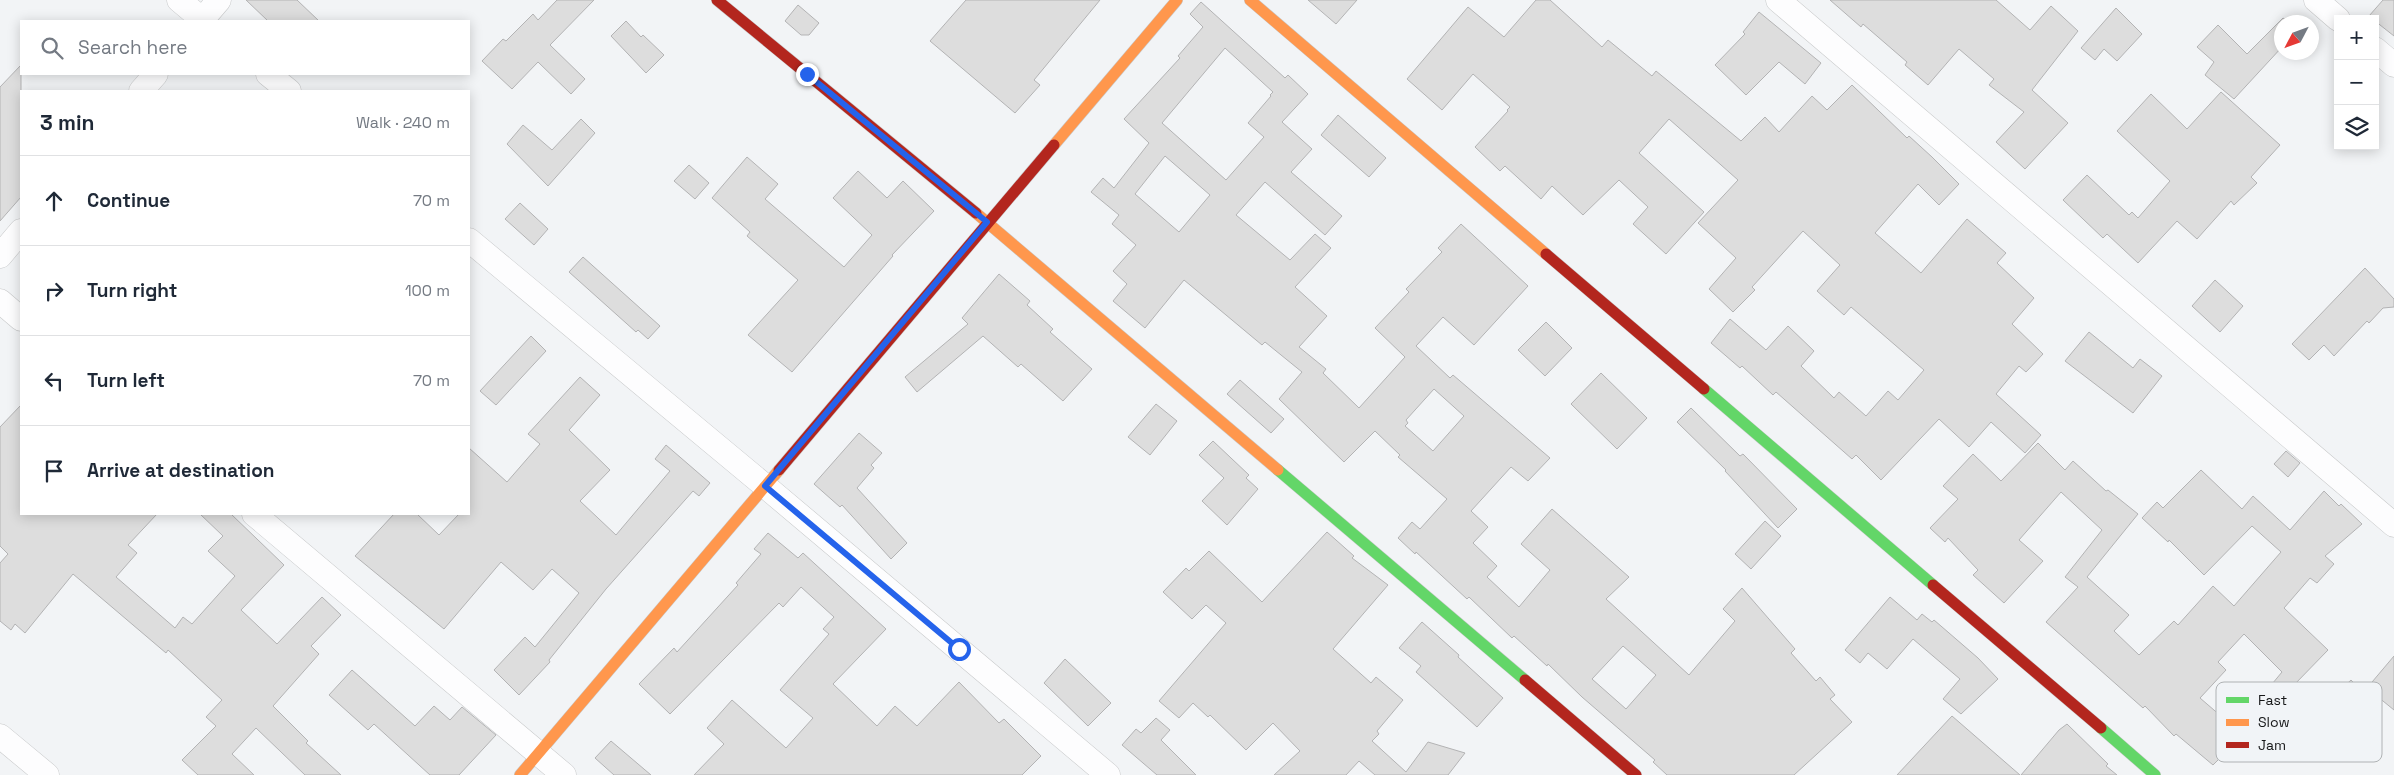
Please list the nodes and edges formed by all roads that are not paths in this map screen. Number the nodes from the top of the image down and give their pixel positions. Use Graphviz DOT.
graph roads {
  1 [pos="178,0"];
  2 [pos="219,0"];
  3 [pos="717,0"];
  4 [pos="1178,0"];
  5 [pos="1250,0"];
  6 [pos="1778,0"];
  7 [pos="2316,0"];
  8 [pos="2334,16"];
  9 [pos="201,20"];
  10 [pos="203,20"];
  11 [pos="2379,52"];
  12 [pos="2394,65"];
  13 [pos="155,75"];
  14 [pos="269,75"];
  15 [pos="142,90"];
  16 [pos="288,90"];
  17 [pos="987,222"];
  18 [pos="20,232"];
  19 [pos="470,241"];
  20 [pos="0,256"];
  21 [pos="0,301"];
  22 [pos="20,317"];
  23 [pos="765,486"];
  24 [pos="255,515"];
  25 [pos="2394,525"];
  26 [pos="0,736"];
  27 [pos="538,752"];
  28 [pos="47,775"];
  29 [pos="520,775"];
  30 [pos="564,775"];
  31 [pos="1108,775"];
  32 [pos="1636,775"];
  33 [pos="2155,775"];
  1 -- 9 [label="street"];
  2 -- 10 [label="street"];
  3 -- 17 [label="street"];
  4 -- 17 [label="street"];
  5 -- 33 [label="street"];
  6 -- 25 [label="street"];
  7 -- 8 [label="street"];
  11 -- 12 [label="street"];
  13 -- 15 [label="street"];
  14 -- 16 [label="street"];
  17 -- 23 [label="street"];
  17 -- 32 [label="street"];
  18 -- 20 [label="street"];
  19 -- 23 [label="street"];
  21 -- 22 [label="street"];
  23 -- 27 [label="street"];
  23 -- 31 [label="street"];
  24 -- 27 [label="street"];
  26 -- 28 [label="street"];
  27 -- 29 [label="street"];
  27 -- 30 [label="street"];
}
